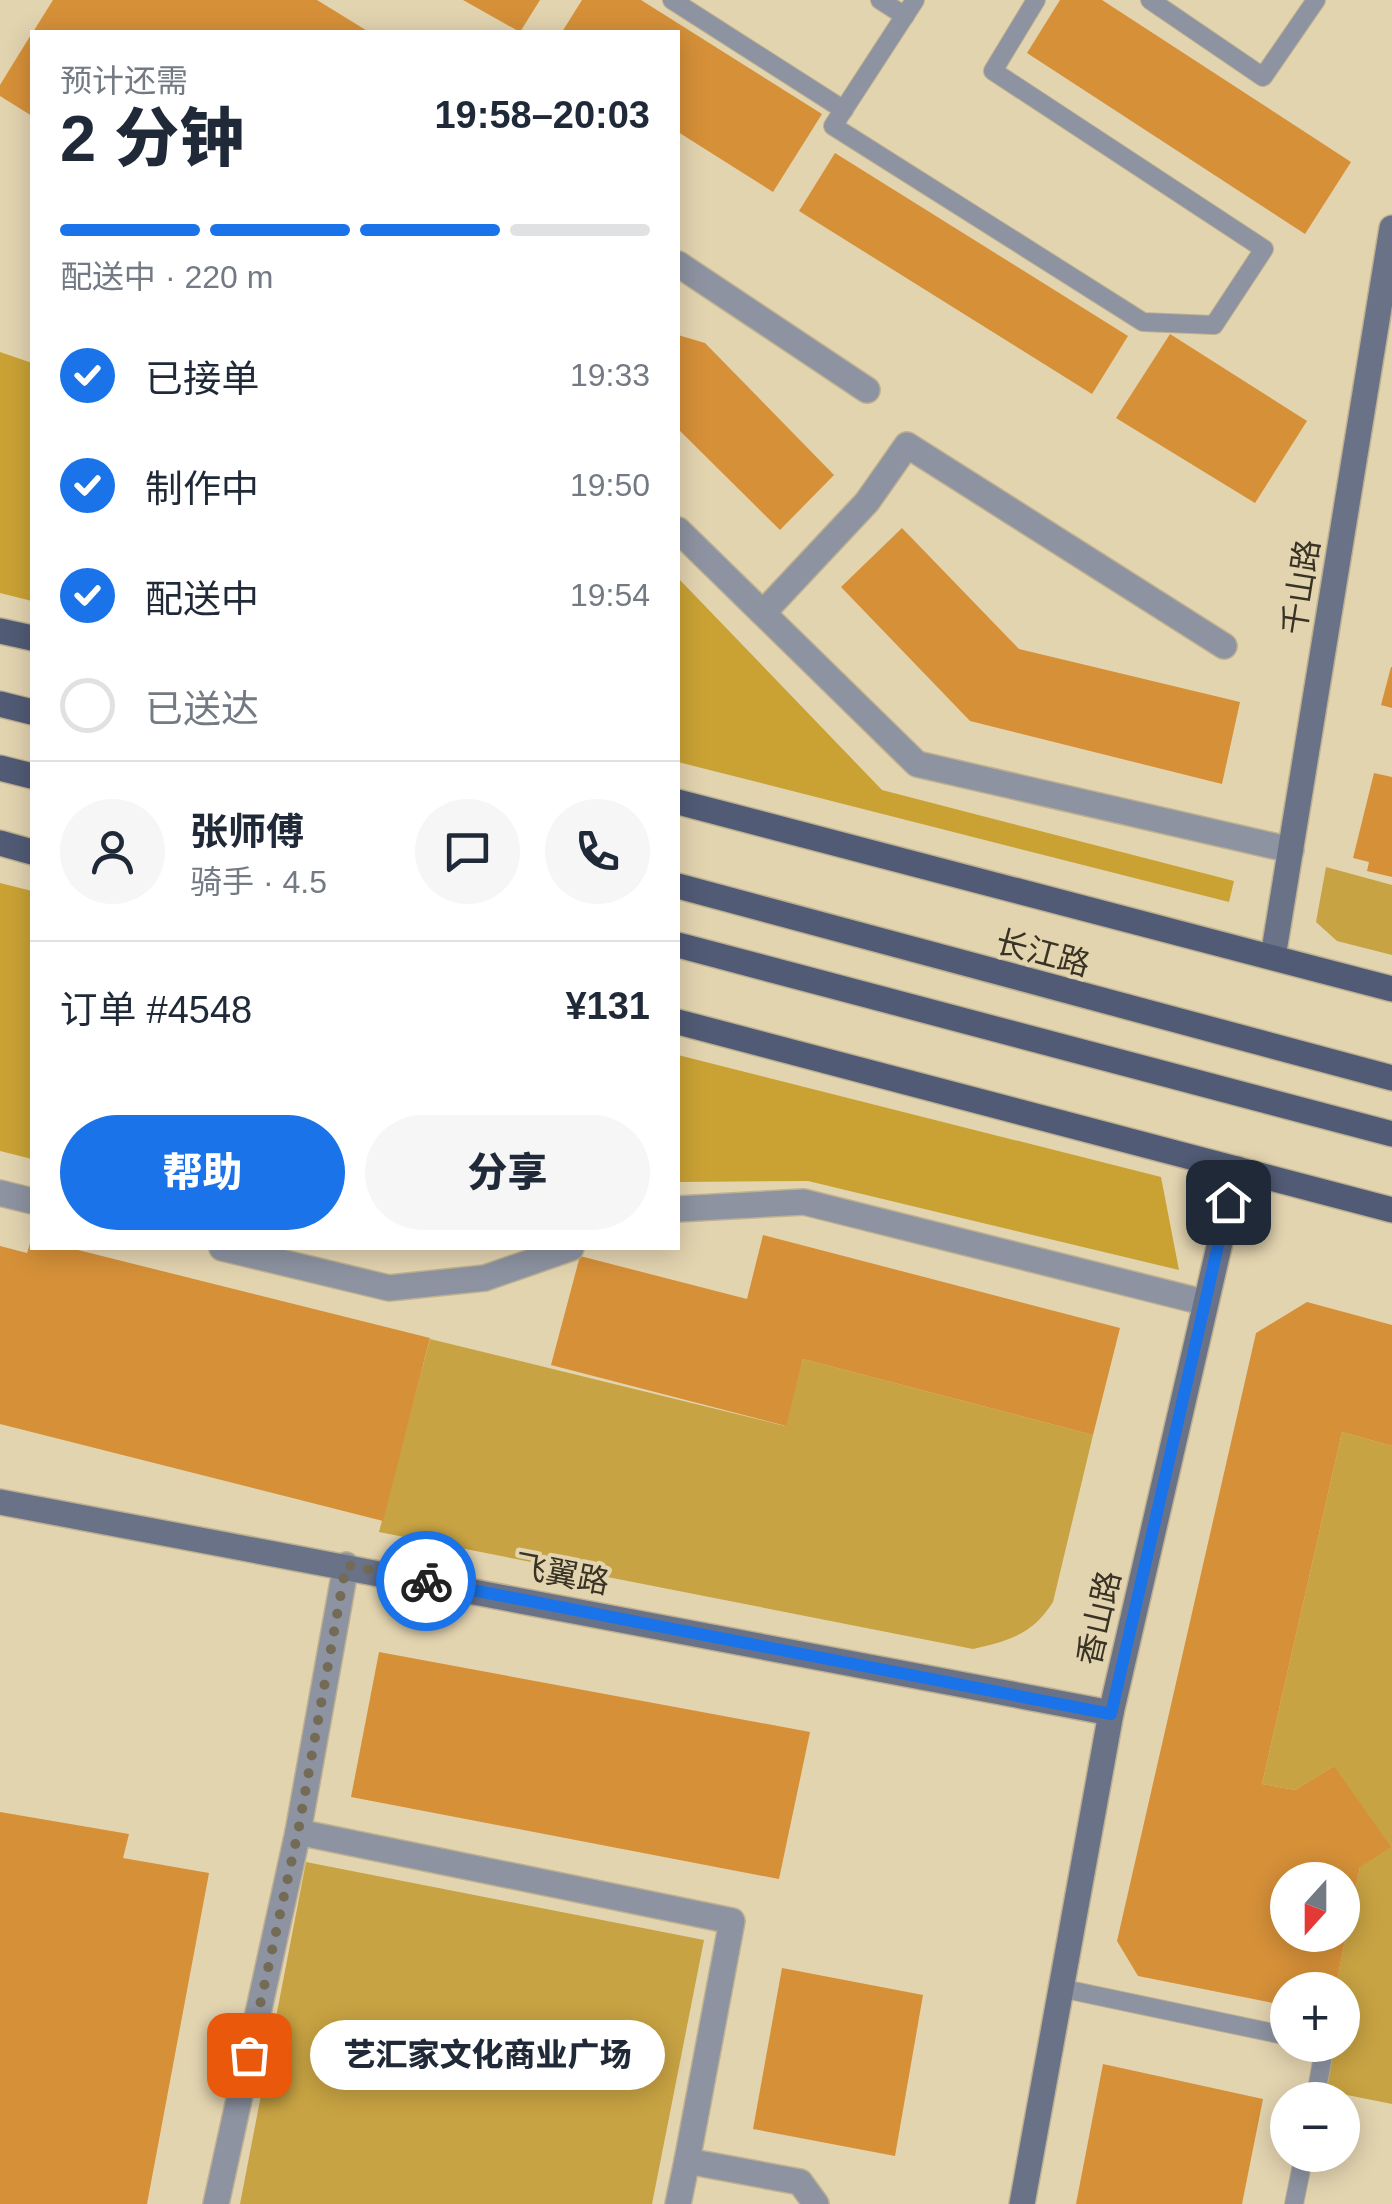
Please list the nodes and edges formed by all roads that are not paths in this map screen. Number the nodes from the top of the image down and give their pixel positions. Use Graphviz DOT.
graph roads {
  1 [pos="672,0"];
  2 [pos="880,0"];
  3 [pos="1036,0"];
  4 [pos="1150,0"];
  5 [pos="1316,0"];
  6 [pos="910,8"];
  7 [pos="844,110"];
  8 [pos="1392,228"];
  9 [pos="680,265"];
  10 [pos="867,390"];
  11 [pos="680,532"];
  12 [pos="762,613"];
  13 [pos="0,630"];
  14 [pos="30,638"];
  15 [pos="1224,646"];
  16 [pos="0,704"];
  17 [pos="30,712"];
  18 [pos="0,768"];
  19 [pos="30,776"];
  20 [pos="680,803"];
  21 [pos="0,843"];
  22 [pos="1291,850"];
  23 [pos="30,851"];
  24 [pos="680,887"];
  25 [pos="680,946"];
  26 [pos="1273,957"];
  27 [pos="1392,988"];
  28 [pos="680,1023"];
  29 [pos="1392,1078"];
  30 [pos="1392,1134"];
  31 [pos="1237,1169"];
  32 [pos="0,1193"];
  33 [pos="30,1200"];
  34 [pos="680,1210"];
  35 [pos="1392,1210"];
  36 [pos="230,1250"];
  37 [pos="565,1250"];
  38 [pos="1203,1302"];
  39 [pos="0,1502"];
  40 [pos="346,1565"];
  41 [pos="1111,1714"];
  42 [pos="298,1832"];
  43 [pos="1060,1988"];
  44 [pos="1270,2032"];
  45 [pos="686,2161"];
  46 [pos="1301,2172"];
  47 [pos="216,2204"];
  48 [pos="678,2204"];
  49 [pos="816,2204"];
  50 [pos="1022,2204"];
  51 [pos="1294,2204"];
  1 -- 7 [label="lane"];
  2 -- 6 [label="lane"];
  3 -- 7 [label="lane"];
  4 -- 5 [label="lane"];
  6 -- 7 [label="lane"];
  8 -- 22 [label="street, 千山路"];
  9 -- 10 [label="street"];
  11 -- 12 [label="street"];
  12 -- 15 [label="street"];
  12 -- 22 [label="street"];
  13 -- 14 [label="main road"];
  16 -- 17 [label="main road"];
  18 -- 19 [label="main road"];
  20 -- 26 [label="main road"];
  21 -- 23 [label="main road"];
  22 -- 26 [label="street, 千山路"];
  24 -- 29 [label="main road, 长江路"];
  25 -- 30 [label="main road"];
  26 -- 27 [label="main road"];
  28 -- 31 [label="main road"];
  31 -- 35 [label="main road"];
  31 -- 38 [label="street, 香山路"];
  32 -- 33 [label="street"];
  34 -- 38 [label="street"];
  36 -- 37 [label="street"];
  38 -- 41 [label="street, 香山路"];
  39 -- 40 [label="street, 飞翼路"];
  40 -- 41 [label="street, 飞翼路"];
  40 -- 42 [label="street"];
  41 -- 43 [label="street, 香山路"];
  42 -- 45 [label="street"];
  42 -- 47 [label="street"];
  43 -- 44 [label="lane"];
  43 -- 50 [label="street, 香山路"];
  45 -- 48 [label="street"];
  45 -- 49 [label="street"];
  46 -- 51 [label="lane"];
}
